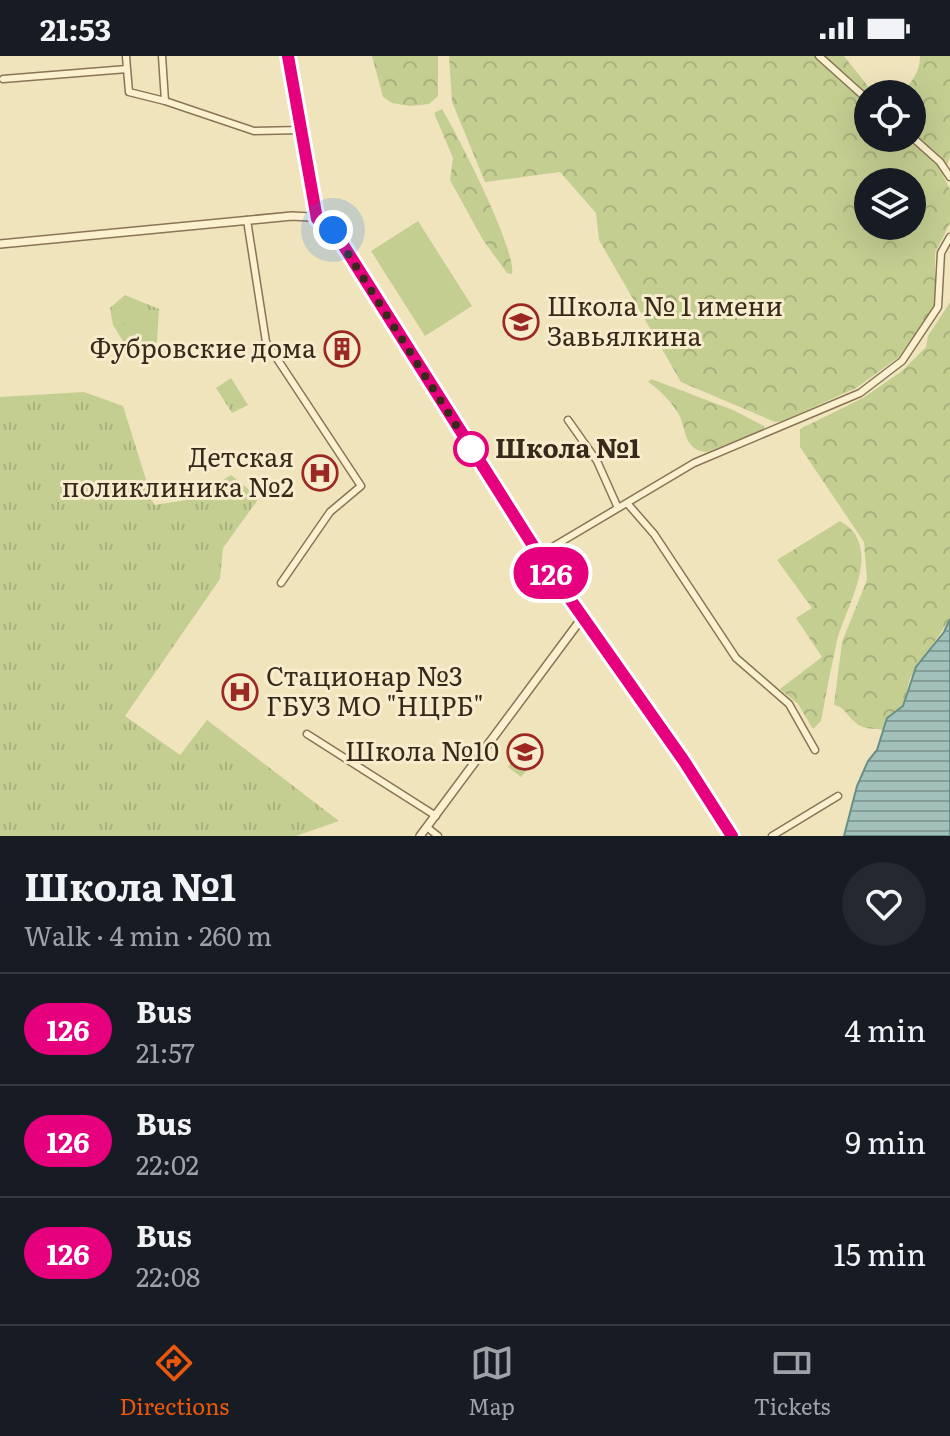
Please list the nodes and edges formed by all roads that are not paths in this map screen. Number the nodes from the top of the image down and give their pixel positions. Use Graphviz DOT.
graph roads {
  1 [pos="126,56"];
  2 [pos="162,56"];
  3 [pos="288,56"];
  4 [pos="819,56"];
  5 [pos="127,69"];
  6 [pos="3,79"];
  7 [pos="854,87"];
  8 [pos="165,101"];
  9 [pos="301,130"];
  10 [pos="926,150"];
  11 [pos="950,177"];
  12 [pos="317,219"];
  13 [pos="247,220"];
  14 [pos="950,237"];
  15 [pos="0,244"];
  16 [pos="568,420"];
  17 [pos="627,503"];
  18 [pos="618,508"];
  19 [pos="539,555"];
  20 [pos="281,583"];
  21 [pos="582,618"];
  22 [pos="307,734"];
  23 [pos="815,750"];
  24 [pos="838,796"];
  25 [pos="436,816"];
  26 [pos="428,828"];
  27 [pos="420,836"];
  28 [pos="438,836"];
  29 [pos="732,836"];
  30 [pos="772,836"];
  1 -- 5 [label="street"];
  2 -- 8 [label="street"];
  3 -- 9 [label="street"];
  4 -- 7 [label="street"];
  5 -- 6 [label="street"];
  5 -- 8 [label="street"];
  8 -- 9 [label="street"];
  9 -- 12 [label="street"];
  10 -- 11 [label="street"];
  12 -- 13 [label="street"];
  12 -- 19 [label="street"];
  13 -- 15 [label="street"];
  13 -- 20 [label="street"];
  14 -- 17 [label="street"];
  16 -- 18 [label="street"];
  17 -- 18 [label="street"];
  17 -- 23 [label="street"];
  18 -- 19 [label="street"];
  19 -- 21 [label="street"];
  21 -- 25 [label="street"];
  21 -- 29 [label="street"];
  22 -- 25 [label="street"];
  24 -- 30 [label="street"];
  25 -- 26 [label="street"];
  26 -- 27 [label="street"];
  26 -- 28 [label="street"];
}
